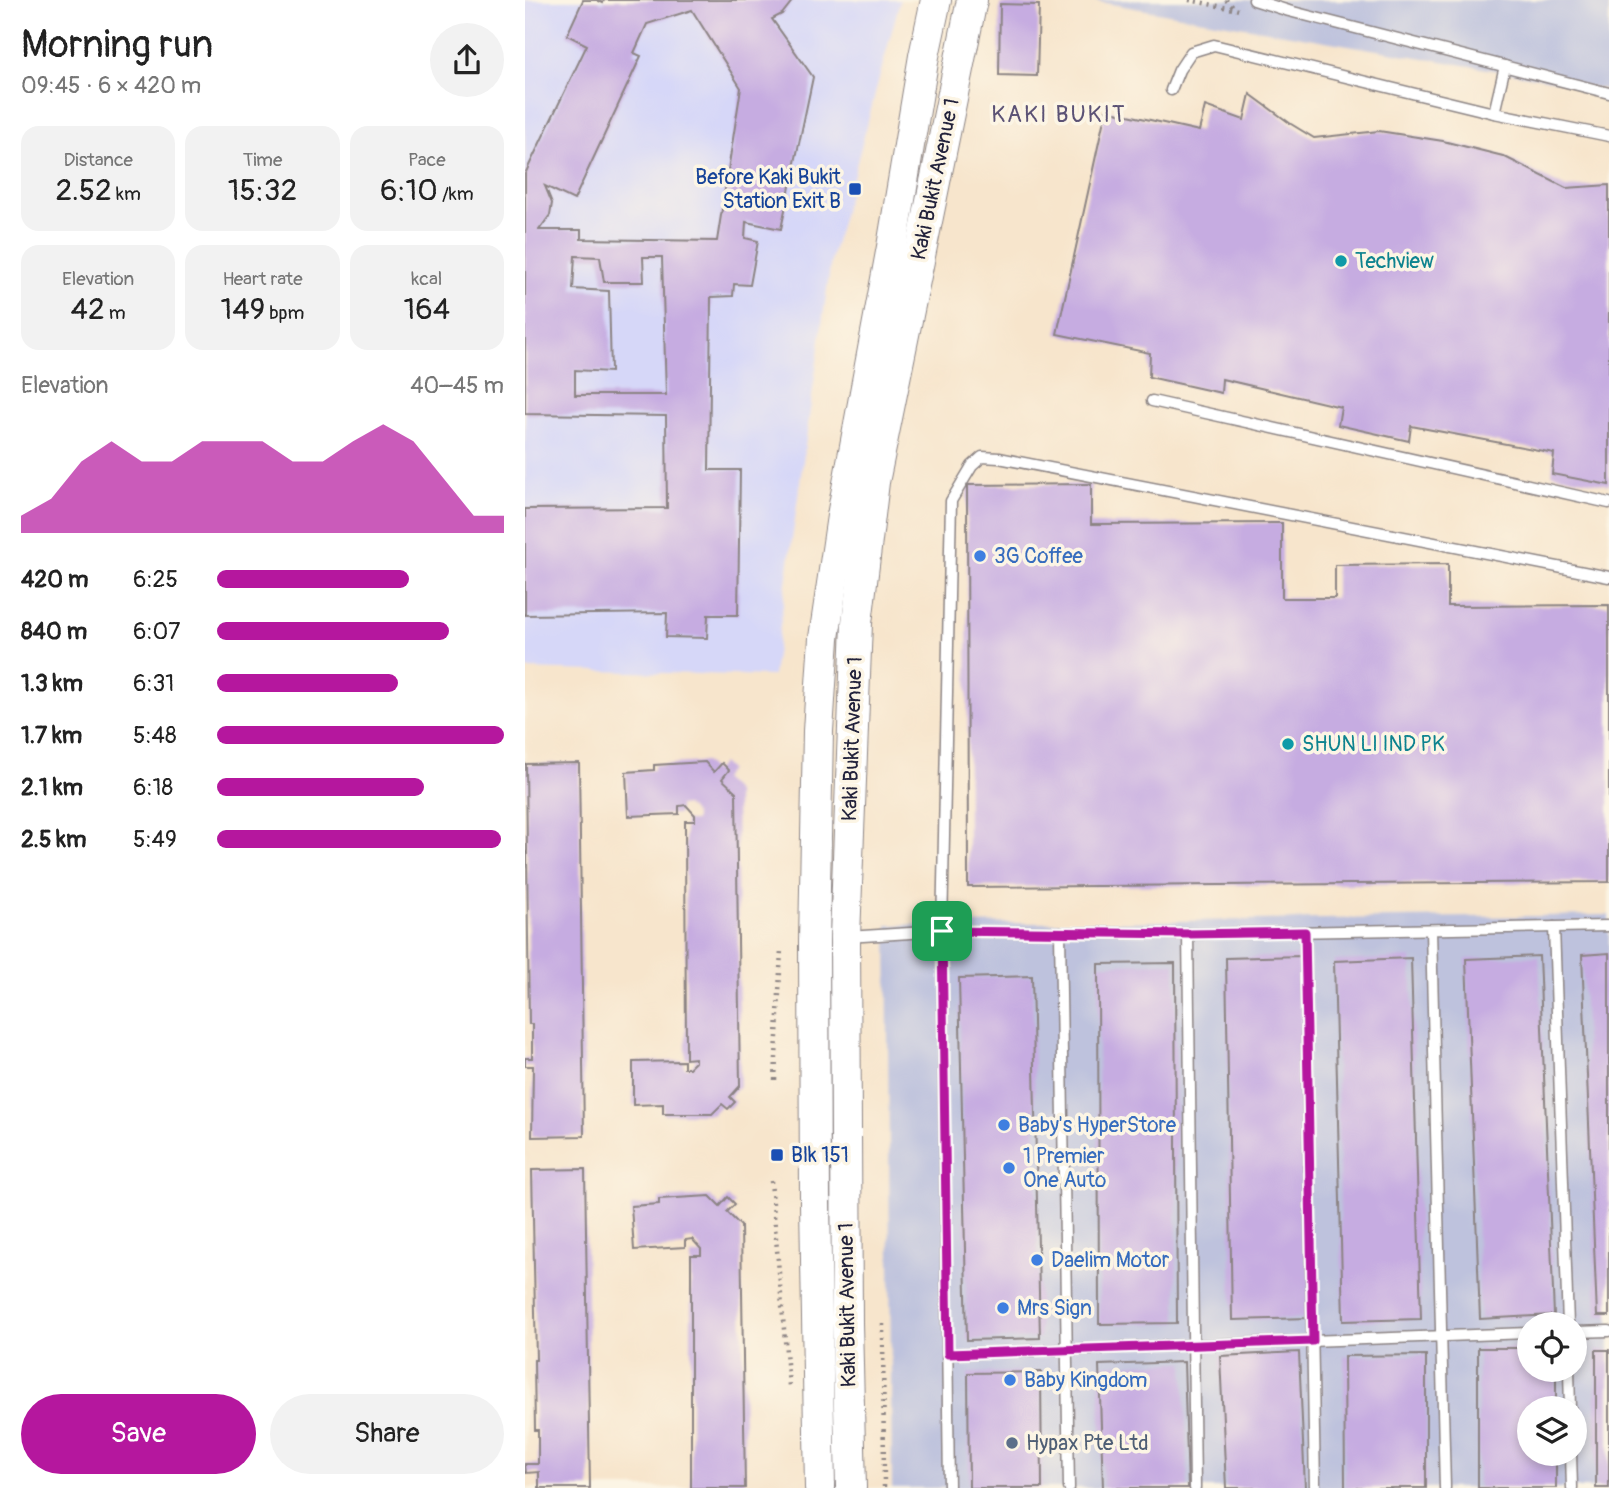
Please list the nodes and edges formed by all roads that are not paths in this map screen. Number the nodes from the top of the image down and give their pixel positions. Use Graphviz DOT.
graph roads {
  1 [pos="936,0"];
  2 [pos="972,0"];
  3 [pos="1254,0"];
  4 [pos="1505,66"];
  5 [pos="1171,89"];
  6 [pos="1609,93"];
  7 [pos="1494,113"];
  8 [pos="1609,136"];
  9 [pos="1152,401"];
  10 [pos="1609,503"];
  11 [pos="1609,577"];
  12 [pos="1609,926"];
  13 [pos="1554,927"];
  14 [pos="1431,930"];
  15 [pos="942,931"];
  16 [pos="1060,932"];
  17 [pos="1305,932"];
  18 [pos="1188,934"];
  19 [pos="845,937"];
  20 [pos="1568,1312"];
  21 [pos="1609,1331"];
  22 [pos="1587,1332"];
  23 [pos="1517,1333"];
  24 [pos="1443,1336"];
  25 [pos="1313,1341"];
  26 [pos="1194,1345"];
  27 [pos="1067,1349"];
  28 [pos="948,1354"];
  29 [pos="1571,1466"];
  30 [pos="820,1488"];
  31 [pos="851,1488"];
  32 [pos="949,1488"];
  33 [pos="1069,1488"];
  34 [pos="1195,1488"];
  35 [pos="1315,1488"];
  36 [pos="1445,1488"];
  37 [pos="1572,1488"];
  1 -- 30 [label="main road, Kaki Bukit Avenue 1"];
  2 -- 19 [label="main road, Kaki Bukit Avenue 1"];
  3 -- 4 [label="lane"];
  4 -- 6 [label="lane"];
  4 -- 7 [label="lane"];
  5 -- 7 [label="lane"];
  7 -- 8 [label="lane"];
  9 -- 10 [label="lane"];
  11 -- 15 [label="lane"];
  12 -- 13 [label="lane"];
  13 -- 14 [label="lane"];
  13 -- 20 [label="lane"];
  14 -- 17 [label="lane"];
  14 -- 24 [label="lane"];
  15 -- 16 [label="lane"];
  15 -- 19 [label="lane"];
  15 -- 28 [label="lane"];
  16 -- 18 [label="lane"];
  16 -- 27 [label="lane"];
  17 -- 18 [label="lane"];
  17 -- 25 [label="lane"];
  18 -- 26 [label="lane"];
  19 -- 31 [label="main road, Kaki Bukit Avenue 1"];
  21 -- 22 [label="lane"];
  23 -- 24 [label="lane"];
  24 -- 25 [label="lane"];
  24 -- 36 [label="lane"];
  25 -- 26 [label="lane"];
  25 -- 35 [label="lane"];
  26 -- 27 [label="lane"];
  26 -- 34 [label="lane"];
  27 -- 28 [label="lane"];
  27 -- 33 [label="lane"];
  28 -- 32 [label="lane"];
  29 -- 37 [label="lane"];
}
